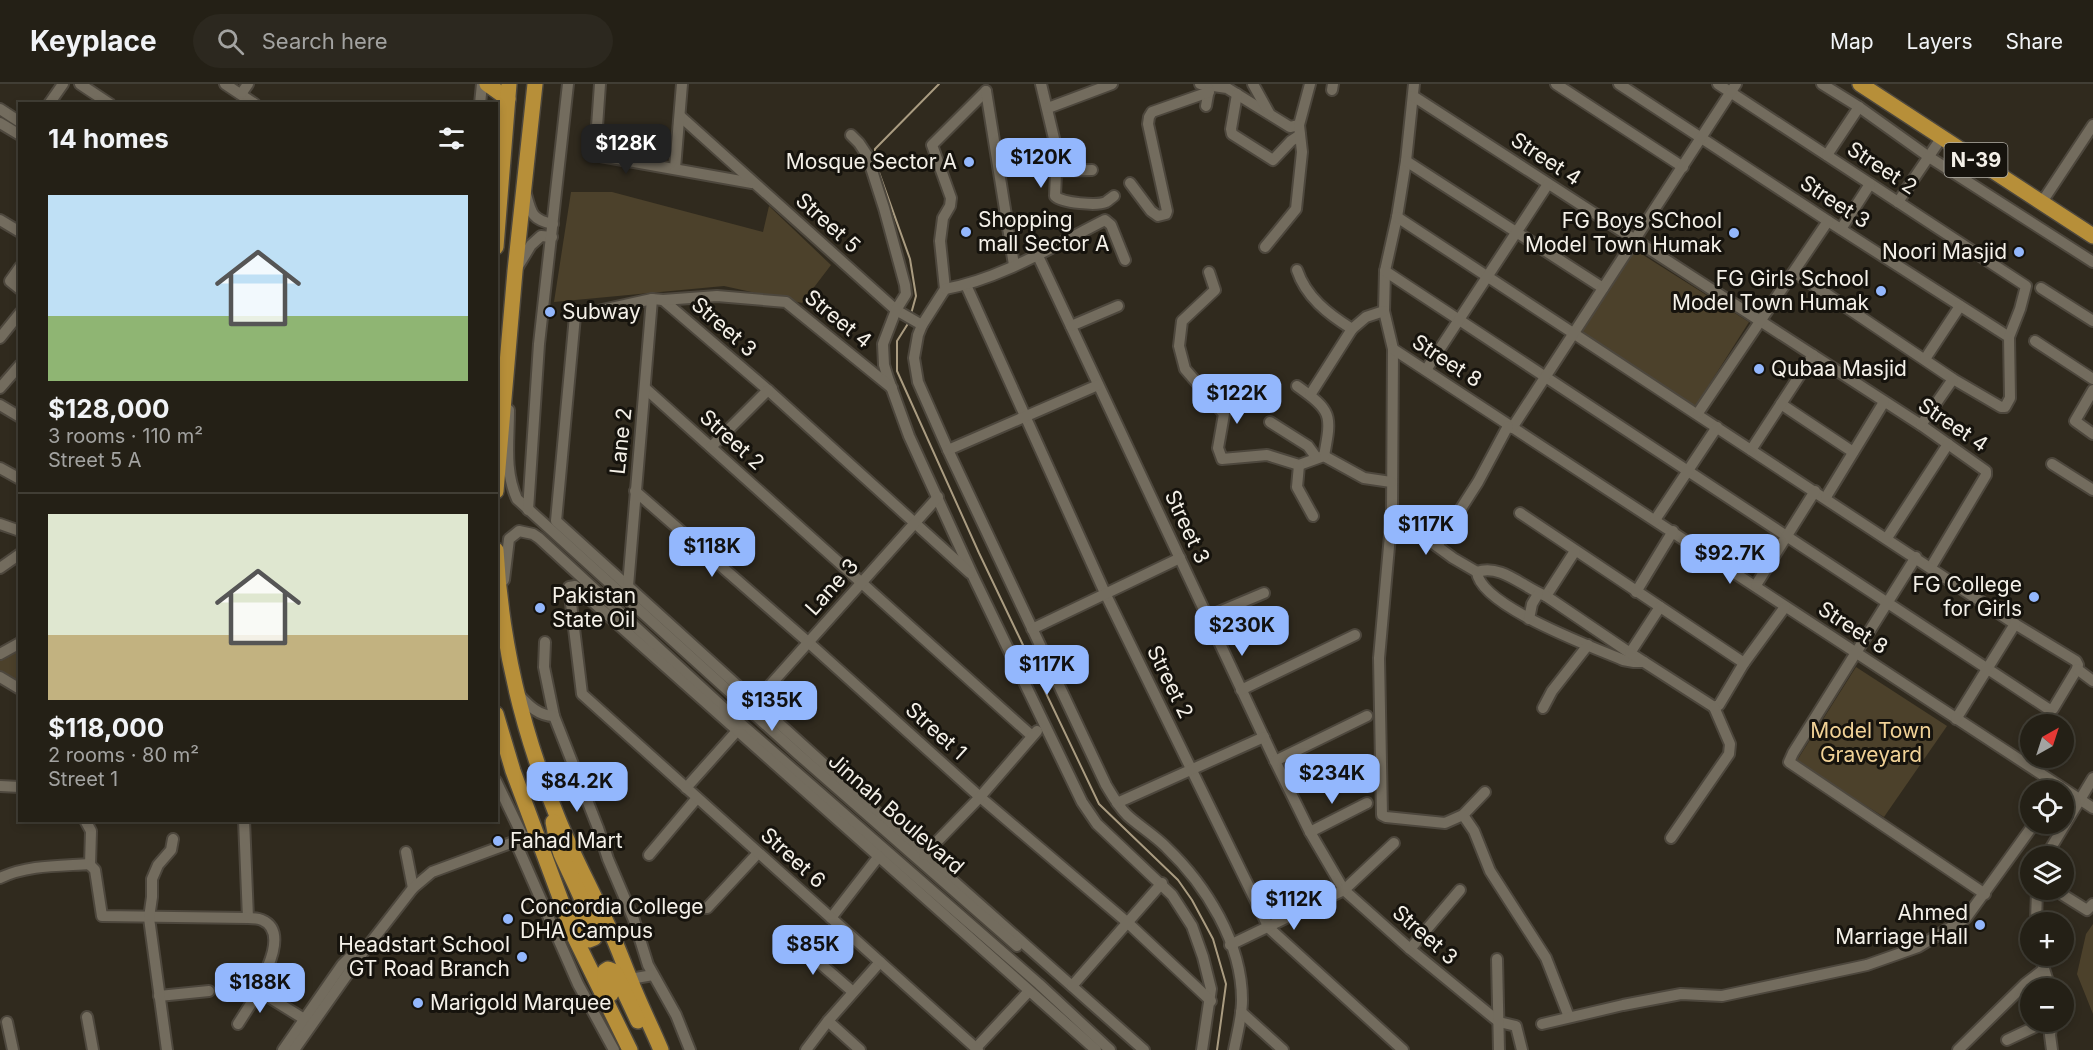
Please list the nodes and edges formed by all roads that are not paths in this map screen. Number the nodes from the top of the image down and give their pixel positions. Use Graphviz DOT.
graph roads {
  1 [pos="63,84"];
  2 [pos="80,84"];
  3 [pos="225,84"];
  4 [pos="248,84"];
  5 [pos="482,84"];
  6 [pos="487,84"];
  7 [pos="535,84"];
  8 [pos="568,84"];
  9 [pos="600,84"];
  10 [pos="682,84"];
  11 [pos="1041,84"];
  12 [pos="1112,84"];
  13 [pos="1253,84"];
  14 [pos="1310,84"];
  15 [pos="1414,84"];
  16 [pos="1557,84"];
  17 [pos="1619,84"];
  18 [pos="1718,84"];
  19 [pos="1822,84"];
  20 [pos="1861,85"];
  21 [pos="1206,87"];
  22 [pos="1733,88"];
  23 [pos="509,92"];
  24 [pos="241,94"];
  25 [pos="1237,94"];
  26 [pos="1413,96"];
  27 [pos="50,102"];
  28 [pos="107,102"];
  29 [pos="252,102"];
  30 [pos="480,102"];
  31 [pos="1856,105"];
  32 [pos="1206,106"];
  33 [pos="1048,108"];
  34 [pos="0,109"];
  35 [pos="1270,114"];
  36 [pos="680,116"];
  37 [pos="18,121"];
  38 [pos="0,123"];
  39 [pos="2093,125"];
  40 [pos="1299,130"];
  41 [pos="18,134"];
  42 [pos="851,135"];
  43 [pos="1942,137"];
  44 [pos="1701,138"];
  45 [pos="1827,155"];
  46 [pos="1929,157"];
  47 [pos="1406,161"];
  48 [pos="1683,167"];
  49 [pos="675,168"];
  50 [pos="1092,170"];
  51 [pos="1056,171"];
  52 [pos="754,183"];
  53 [pos="1130,183"];
  54 [pos="1548,184"];
  55 [pos="1870,184"];
  56 [pos="524,188"];
  57 [pos="1114,196"];
  58 [pos="1898,202"];
  59 [pos="2042,202"];
  60 [pos="1397,217"];
  61 [pos="0,220"];
  62 [pos="1828,221"];
  63 [pos="498,223"];
  64 [pos="553,224"];
  65 [pos="1841,229"];
  66 [pos="18,231"];
  67 [pos="1516,232"];
  68 [pos="2093,236"];
  69 [pos="552,237"];
  70 [pos="1636,240"];
  71 [pos="1265,247"];
  72 [pos="1037,254"];
  73 [pos="1125,260"];
  74 [pos="2093,262"];
  75 [pos="1014,265"];
  76 [pos="18,270"];
  77 [pos="1297,270"];
  78 [pos="516,271"];
  79 [pos="1384,271"];
  80 [pos="1209,272"];
  81 [pos="1794,272"];
  82 [pos="1487,276"];
  83 [pos="966,285"];
  84 [pos="18,287"];
  85 [pos="1603,288"];
  86 [pos="2041,288"];
  87 [pos="945,289"];
  88 [pos="658,299"];
  89 [pos="1118,306"];
  90 [pos="1960,306"];
  91 [pos="1384,311"];
  92 [pos="900,312"];
  93 [pos="18,316"];
  94 [pos="1458,320"];
  95 [pos="2093,321"];
  96 [pos="1761,322"];
  97 [pos="919,323"];
  98 [pos="1071,327"];
  99 [pos="1352,329"];
  100 [pos="1574,333"];
  101 [pos="2009,337"];
  102 [pos="0,338"];
  103 [pos="2035,341"];
  104 [pos="1393,349"];
  105 [pos="1813,355"];
  106 [pos="1925,359"];
  107 [pos="18,367"];
  108 [pos="1426,370"];
  109 [pos="507,371"];
  110 [pos="1545,379"];
  111 [pos="1953,379"];
  112 [pos="2093,380"];
  113 [pos="1098,385"];
  114 [pos="1297,386"];
  115 [pos="0,388"];
  116 [pos="892,388"];
  117 [pos="646,389"];
  118 [pos="768,390"];
  119 [pos="2093,390"];
  120 [pos="1310,395"];
  121 [pos="1884,402"];
  122 [pos="1781,404"];
  123 [pos="0,405"];
  124 [pos="1698,413"];
  125 [pos="18,416"];
  126 [pos="1024,417"];
  127 [pos="1270,422"];
  128 [pos="1921,426"];
  129 [pos="1510,427"];
  130 [pos="1717,427"];
  131 [pos="2093,434"];
  132 [pos="1947,444"];
  133 [pos="711,447"];
  134 [pos="948,450"];
  135 [pos="1751,450"];
  136 [pos="1853,452"];
  137 [pos="1320,457"];
  138 [pos="2052,464"];
  139 [pos="1299,465"];
  140 [pos="0,468"];
  141 [pos="498,469"];
  142 [pos="1688,471"];
  143 [pos="18,478"];
  144 [pos="1391,482"];
  145 [pos="2093,490"];
  146 [pos="635,491"];
  147 [pos="1815,491"];
  148 [pos="938,497"];
  149 [pos="1826,497"];
  150 [pos="528,510"];
  151 [pos="1392,513"];
  152 [pos="1520,513"];
  153 [pos="1313,516"];
  154 [pos="1655,520"];
  155 [pos="915,523"];
  156 [pos="0,524"];
  157 [pos="18,530"];
  158 [pos="1673,531"];
  159 [pos="1786,536"];
  160 [pos="1887,538"];
  161 [pos="1437,546"];
  162 [pos="1575,551"];
  163 [pos="18,555"];
  164 [pos="1916,557"];
  165 [pos="583,558"];
  166 [pos="1179,558"];
  167 [pos="1931,567"];
  168 [pos="0,568"];
  169 [pos="1477,572"];
  170 [pos="580,574"];
  171 [pos="973,576"];
  172 [pos="862,583"];
  173 [pos="1756,585"];
  174 [pos="628,586"];
  175 [pos="498,588"];
  176 [pos="1636,592"];
  177 [pos="1105,593"];
  178 [pos="1264,593"];
  179 [pos="1542,595"];
  180 [pos="1887,603"];
  181 [pos="1785,607"];
  182 [pos="1660,608"];
  183 [pos="1207,617"];
  184 [pos="1529,619"];
  185 [pos="2015,624"];
  186 [pos="1032,629"];
  187 [pos="504,632"];
  188 [pos="1355,635"];
  189 [pos="545,642"];
  190 [pos="808,642"];
  191 [pos="18,644"];
  192 [pos="1588,645"];
  193 [pos="1630,652"];
  194 [pos="1856,653"];
  195 [pos="0,654"];
  196 [pos="1644,662"];
  197 [pos="1744,663"];
  198 [pos="711,669"];
  199 [pos="2077,669"];
  200 [pos="1988,671"];
  201 [pos="0,677"];
  202 [pos="2093,681"];
  203 [pos="18,688"];
  204 [pos="696,688"];
  205 [pos="1241,690"];
  206 [pos="516,693"];
  207 [pos="755,702"];
  208 [pos="1714,706"];
  209 [pos="1543,708"];
  210 [pos="554,716"];
  211 [pos="1368,716"];
  212 [pos="1956,718"];
  213 [pos="498,721"];
  214 [pos="1044,723"];
  215 [pos="736,732"];
  216 [pos="1032,736"];
  217 [pos="1264,737"];
  218 [pos="798,754"];
  219 [pos="1275,761"];
  220 [pos="788,765"];
  221 [pos="1191,770"];
  222 [pos="2093,778"];
  223 [pos="2046,780"];
  224 [pos="498,785"];
  225 [pos="0,786"];
  226 [pos="18,787"];
  227 [pos="686,788"];
  228 [pos="1485,792"];
  229 [pos="2074,796"];
  230 [pos="980,797"];
  231 [pos="550,798"];
  232 [pos="697,798"];
  233 [pos="2081,800"];
  234 [pos="1117,803"];
  235 [pos="1367,803"];
  236 [pos="2093,807"];
  237 [pos="1463,815"];
  238 [pos="86,822"];
  239 [pos="244,822"];
  240 [pos="1310,832"];
  241 [pos="2027,834"];
  242 [pos="528,838"];
  243 [pos="1671,838"];
  244 [pos="173,839"];
  245 [pos="1394,843"];
  246 [pos="2052,846"];
  247 [pos="406,852"];
  248 [pos="758,853"];
  249 [pos="649,855"];
  250 [pos="924,855"];
  251 [pos="879,856"];
  252 [pos="90,865"];
  253 [pos="0,878"];
  254 [pos="1162,883"];
  255 [pos="413,888"];
  256 [pos="1344,890"];
  257 [pos="1460,890"];
  258 [pos="1984,894"];
  259 [pos="2071,900"];
  260 [pos="2093,904"];
  261 [pos="707,909"];
  262 [pos="149,918"];
  263 [pos="248,918"];
  264 [pos="831,918"];
  265 [pos="1128,923"];
  266 [pos="1269,928"];
  267 [pos="1003,929"];
  268 [pos="792,939"];
  269 [pos="1230,945"];
  270 [pos="988,946"];
  271 [pos="1410,949"];
  272 [pos="1497,959"];
  273 [pos="880,962"];
  274 [pos="2042,966"];
  275 [pos="2043,970"];
  276 [pos="653,975"];
  277 [pos="2046,978"];
  278 [pos="222,979"];
  279 [pos="630,979"];
  280 [pos="1072,986"];
  281 [pos="259,990"];
  282 [pos="209,991"];
  283 [pos="1029,991"];
  284 [pos="853,992"];
  285 [pos="159,996"];
  286 [pos="1211,1001"];
  287 [pos="1241,1012"];
  288 [pos="87,1017"];
  289 [pos="1569,1017"];
  290 [pos="308,1021"];
  291 [pos="828,1021"];
  292 [pos="1499,1022"];
  293 [pos="7,1023"];
  294 [pos="238,1024"];
  295 [pos="1542,1024"];
  296 [pos="2024,1032"];
  297 [pos="2050,1032"];
  298 [pos="2007,1040"];
  299 [pos="977,1049"];
  300 [pos="13,1050"];
  301 [pos="93,1050"];
  302 [pos="167,1050"];
  303 [pos="283,1050"];
  304 [pos="294,1050"];
  305 [pos="614,1050"];
  306 [pos="631,1050"];
  307 [pos="655,1050"];
  308 [pos="661,1050"];
  309 [pos="690,1050"];
  310 [pos="806,1050"];
  311 [pos="860,1050"];
  312 [pos="1096,1050"];
  313 [pos="1110,1050"];
  314 [pos="1133,1050"];
  315 [pos="1144,1050"];
  316 [pos="1203,1050"];
  317 [pos="1234,1050"];
  318 [pos="1283,1050"];
  319 [pos="1403,1050"];
  320 [pos="1499,1050"];
  321 [pos="1522,1050"];
  322 [pos="1958,1050"];
  323 [pos="2052,1050"];
  1 -- 27 [label="street"];
  2 -- 28 [label="street"];
  3 -- 24 [label="street"];
  4 -- 24 [label="street"];
  5 -- 30 [label="street"];
  6 -- 23 [label="highway"];
  7 -- 56 [label="highway"];
  8 -- 64 [label="street"];
  9 -- 49 [label="street"];
  10 -- 36 [label="street"];
  11 -- 33 [label="street"];
  12 -- 33 [label="street"];
  13 -- 35 [label="street"];
  14 -- 40 [label="street"];
  15 -- 26 [label="street"];
  16 -- 48 [label="street"];
  17 -- 44 [label="street, Street 3"];
  18 -- 22 [label="street, Street 2"];
  19 -- 31 [label="street"];
  20 -- 31 [label="street"];
  20 -- 43 [label="highway, N-39"];
  21 -- 25 [label="street"];
  21 -- 32 [label="street"];
  21 -- 53 [label="street"];
  22 -- 44 [label="street"];
  22 -- 45 [label="street, Street 2"];
  23 -- 63 [label="highway"];
  24 -- 29 [label="street"];
  25 -- 35 [label="street"];
  25 -- 40 [label="street"];
  26 -- 47 [label="street"];
  26 -- 54 [label="street, Street 4"];
  31 -- 45 [label="street"];
  31 -- 46 [label="street"];
  33 -- 51 [label="street"];
  34 -- 37 [label="street"];
  35 -- 40 [label="street"];
  36 -- 49 [label="street"];
  36 -- 52 [label="street, Street 5"];
  38 -- 41 [label="street"];
  39 -- 59 [label="street"];
  40 -- 71 [label="street"];
  42 -- 92 [label="street"];
  43 -- 46 [label="street"];
  43 -- 59 [label="highway, N-39"];
  44 -- 48 [label="street"];
  44 -- 62 [label="street, Street 3"];
  45 -- 55 [label="street, Street 2"];
  46 -- 58 [label="street"];
  46 -- 74 [label="street"];
  47 -- 60 [label="street"];
  47 -- 67 [label="street"];
  48 -- 70 [label="street"];
  49 -- 52 [label="street"];
  50 -- 51 [label="street"];
  51 -- 57 [label="street"];
  52 -- 92 [label="street, Street 5"];
  54 -- 67 [label="street"];
  54 -- 70 [label="street, Street 4"];
  55 -- 58 [label="street, Street 2"];
  55 -- 65 [label="street"];
  56 -- 64 [label="street"];
  56 -- 78 [label="highway"];
  58 -- 101 [label="street, Street 2"];
  59 -- 68 [label="highway, N-39"];
  60 -- 79 [label="street"];
  60 -- 82 [label="street"];
  61 -- 66 [label="street"];
  62 -- 65 [label="street, Street 3"];
  62 -- 81 [label="street"];
  64 -- 69 [label="street"];
  65 -- 90 [label="street, Street 3"];
  67 -- 82 [label="street"];
  67 -- 85 [label="street"];
  69 -- 78 [label="street"];
  69 -- 150 [label="street"];
  70 -- 85 [label="street"];
  70 -- 96 [label="street, Street 4"];
  72 -- 73 [label="street"];
  72 -- 75 [label="street"];
  72 -- 98 [label="street, Street 3"];
  75 -- 83 [label="street"];
  75 -- 87 [label="street"];
  76 -- 84 [label="street"];
  77 -- 99 [label="street"];
  78 -- 109 [label="highway"];
  79 -- 91 [label="street"];
  79 -- 94 [label="street"];
  80 -- 139 [label="street"];
  81 -- 96 [label="street"];
  81 -- 106 [label="street"];
  82 -- 94 [label="street"];
  82 -- 100 [label="street"];
  83 -- 87 [label="street"];
  83 -- 126 [label="street, Street 2"];
  85 -- 100 [label="street"];
  86 -- 95 [label="street"];
  87 -- 97 [label="street"];
  88 -- 116 [label="street, Street 4"];
  88 -- 117 [label="street, Lane 2"];
  88 -- 118 [label="street, Street 3"];
  88 -- 174 [label="street, Street 4"];
  89 -- 98 [label="street"];
  90 -- 101 [label="street, Street 3"];
  90 -- 106 [label="street"];
  91 -- 99 [label="street"];
  91 -- 104 [label="street"];
  92 -- 97 [label="street, Street 5"];
  92 -- 116 [label="street"];
  93 -- 102 [label="street"];
  94 -- 108 [label="street"];
  94 -- 110 [label="street"];
  96 -- 105 [label="street, Street 4"];
  96 -- 124 [label="street"];
  97 -- 134 [label="street"];
  98 -- 113 [label="street, Street 3"];
  99 -- 120 [label="street"];
  100 -- 110 [label="street"];
  100 -- 124 [label="street"];
  101 -- 111 [label="street"];
  103 -- 112 [label="street"];
  104 -- 108 [label="street, Street 8"];
  104 -- 144 [label="street"];
  105 -- 121 [label="street, Street 4"];
  105 -- 122 [label="street"];
  106 -- 111 [label="street"];
  107 -- 115 [label="street"];
  108 -- 129 [label="street, Street 8"];
  109 -- 141 [label="highway"];
  109 -- 150 [label="street, Jinnah Boulevard"];
  110 -- 129 [label="street"];
  110 -- 142 [label="street"];
  111 -- 128 [label="street"];
  113 -- 126 [label="street"];
  113 -- 166 [label="street, Street 3"];
  114 -- 120 [label="street"];
  116 -- 148 [label="street"];
  117 -- 133 [label="street, Street 2"];
  117 -- 146 [label="street, Lane 2"];
  118 -- 133 [label="street"];
  118 -- 155 [label="street, Street 3"];
  119 -- 131 [label="street"];
  120 -- 137 [label="street"];
  121 -- 128 [label="street, Street 4"];
  121 -- 136 [label="street"];
  122 -- 135 [label="street"];
  122 -- 136 [label="street"];
  123 -- 125 [label="street"];
  124 -- 130 [label="street"];
  126 -- 134 [label="street"];
  126 -- 177 [label="street, Street 2"];
  127 -- 137 [label="street"];
  128 -- 132 [label="street, Street 4"];
  129 -- 154 [label="street, Street 8"];
  129 -- 161 [label="street"];
  130 -- 135 [label="street"];
  130 -- 142 [label="street"];
  132 -- 160 [label="street"];
  132 -- 167 [label="street, Street 4"];
  133 -- 172 [label="street, Street 2"];
  134 -- 186 [label="street"];
  135 -- 147 [label="street"];
  136 -- 149 [label="street"];
  137 -- 139 [label="street"];
  137 -- 144 [label="street"];
  138 -- 145 [label="street"];
  139 -- 153 [label="street"];
  140 -- 143 [label="street"];
  142 -- 154 [label="street"];
  142 -- 159 [label="street"];
  144 -- 151 [label="street"];
  146 -- 174 [label="street, Lane 2"];
  146 -- 190 [label="street, Street 1"];
  147 -- 149 [label="street"];
  147 -- 159 [label="street"];
  148 -- 155 [label="street, Lane 3"];
  148 -- 171 [label="street"];
  149 -- 160 [label="street"];
  150 -- 165 [label="street, Jinnah Boulevard"];
  151 -- 161 [label="street"];
  151 -- 237 [label="street"];
  152 -- 162 [label="street"];
  154 -- 158 [label="street, Street 8"];
  155 -- 171 [label="street, Street 3"];
  155 -- 172 [label="street, Lane 3"];
  156 -- 157 [label="street"];
  158 -- 173 [label="street, Street 8"];
  158 -- 176 [label="street"];
  159 -- 173 [label="street"];
  159 -- 180 [label="street"];
  160 -- 164 [label="street"];
  161 -- 169 [label="street"];
  162 -- 176 [label="street"];
  162 -- 179 [label="street"];
  163 -- 168 [label="street"];
  164 -- 167 [label="street"];
  164 -- 180 [label="street"];
  165 -- 170 [label="street"];
  165 -- 198 [label="street, Jinnah Boulevard"];
  166 -- 177 [label="street"];
  166 -- 183 [label="street, Street 3"];
  167 -- 185 [label="street"];
  169 -- 179 [label="street"];
  169 -- 184 [label="street"];
  170 -- 187 [label="street, Jinnah Boulevard"];
  170 -- 204 [label="street, Jinnah Boulevard"];
  171 -- 214 [label="street"];
  172 -- 190 [label="street, Lane 3"];
  172 -- 216 [label="street, Street 2"];
  173 -- 181 [label="street, Street 8"];
  174 -- 198 [label="street"];
  175 -- 187 [label="highway"];
  176 -- 182 [label="street"];
  177 -- 186 [label="street"];
  177 -- 221 [label="street, Street 2"];
  178 -- 183 [label="street"];
  179 -- 184 [label="street"];
  179 -- 193 [label="street"];
  180 -- 194 [label="street"];
  180 -- 200 [label="street"];
  181 -- 194 [label="street, Street 8"];
  181 -- 197 [label="street"];
  182 -- 193 [label="street"];
  182 -- 197 [label="street"];
  183 -- 205 [label="street, Street 3"];
  184 -- 192 [label="street"];
  185 -- 199 [label="street"];
  185 -- 200 [label="street"];
  186 -- 234 [label="street"];
  187 -- 206 [label="highway"];
  188 -- 205 [label="street"];
  189 -- 210 [label="street"];
  190 -- 207 [label="street, Lane 3"];
  190 -- 230 [label="street, Street 1"];
  191 -- 195 [label="street"];
  192 -- 196 [label="street"];
  192 -- 209 [label="street"];
  193 -- 196 [label="street"];
  194 -- 212 [label="street, Street 8"];
  194 -- 258 [label="street"];
  196 -- 208 [label="street"];
  197 -- 208 [label="street"];
  198 -- 207 [label="street"];
  198 -- 218 [label="street, Jinnah Boulevard"];
  199 -- 200 [label="street"];
  199 -- 202 [label="street"];
  200 -- 212 [label="street"];
  201 -- 203 [label="street"];
  204 -- 215 [label="street"];
  204 -- 220 [label="street, Jinnah Boulevard"];
  204 -- 227 [label="street, Street 6"];
  205 -- 217 [label="street, Street 3"];
  206 -- 210 [label="street"];
  206 -- 231 [label="highway"];
  207 -- 250 [label="street"];
  208 -- 243 [label="street"];
  210 -- 276 [label="street"];
  211 -- 219 [label="street"];
  212 -- 223 [label="street, Street 8"];
  213 -- 242 [label="highway"];
  214 -- 216 [label="street"];
  214 -- 254 [label="street"];
  215 -- 227 [label="street"];
  215 -- 251 [label="street"];
  216 -- 230 [label="street"];
  217 -- 219 [label="street, Street 3"];
  217 -- 221 [label="street"];
  218 -- 220 [label="street"];
  218 -- 267 [label="street, Jinnah Boulevard"];
  219 -- 240 [label="street, Street 3"];
  220 -- 270 [label="street, Jinnah Boulevard"];
  221 -- 234 [label="street"];
  221 -- 266 [label="street, Street 2"];
  222 -- 233 [label="street"];
  224 -- 242 [label="street"];
  225 -- 226 [label="street"];
  227 -- 232 [label="street, Street 6"];
  228 -- 237 [label="street"];
  229 -- 233 [label="street, Street 8"];
  230 -- 250 [label="street"];
  230 -- 265 [label="street, Street 1"];
  231 -- 242 [label="highway"];
  231 -- 279 [label="highway"];
  232 -- 248 [label="street, Street 6"];
  232 -- 249 [label="street"];
  233 -- 236 [label="street, Street 8"];
  233 -- 246 [label="street"];
  234 -- 269 [label="street"];
  235 -- 240 [label="street"];
  237 -- 289 [label="street"];
  238 -- 252 [label="street"];
  239 -- 263 [label="street"];
  240 -- 256 [label="street, Street 3"];
  241 -- 258 [label="street"];
  242 -- 255 [label="street"];
  242 -- 305 [label="street"];
  242 -- 306 [label="highway"];
  244 -- 262 [label="street"];
  245 -- 256 [label="street"];
  247 -- 255 [label="street"];
  248 -- 261 [label="street"];
  248 -- 264 [label="street, Street 6"];
  250 -- 267 [label="street"];
  251 -- 264 [label="street"];
  251 -- 270 [label="street"];
  252 -- 253 [label="street"];
  252 -- 262 [label="street"];
  254 -- 265 [label="street"];
  254 -- 286 [label="street"];
  255 -- 290 [label="street"];
  256 -- 266 [label="street"];
  256 -- 271 [label="street, Street 3"];
  257 -- 271 [label="street"];
  258 -- 289 [label="street"];
  259 -- 260 [label="street"];
  262 -- 263 [label="street"];
  262 -- 285 [label="street"];
  263 -- 281 [label="street"];
  264 -- 273 [label="street, Street 6"];
  265 -- 280 [label="street"];
  265 -- 286 [label="street, Street 1"];
  266 -- 269 [label="street"];
  266 -- 319 [label="street, Street 2"];
  267 -- 280 [label="street"];
  267 -- 314 [label="street, Jinnah Boulevard"];
  268 -- 284 [label="street"];
  269 -- 287 [label="street"];
  270 -- 283 [label="street"];
  270 -- 313 [label="street, Jinnah Boulevard"];
  271 -- 292 [label="street, Street 3"];
  272 -- 292 [label="street"];
  273 -- 284 [label="street"];
  273 -- 299 [label="street, Street 6"];
  274 -- 275 [label="street"];
  275 -- 277 [label="street"];
  275 -- 322 [label="street"];
  276 -- 279 [label="street"];
  276 -- 309 [label="street"];
  278 -- 281 [label="street"];
  279 -- 308 [label="highway"];
  280 -- 315 [label="street"];
  281 -- 290 [label="street"];
  281 -- 294 [label="street"];
  282 -- 285 [label="street"];
  283 -- 299 [label="street"];
  283 -- 312 [label="street"];
  284 -- 291 [label="street"];
  285 -- 302 [label="street"];
  286 -- 316 [label="street"];
  287 -- 317 [label="street"];
  287 -- 318 [label="street"];
  288 -- 301 [label="street"];
  289 -- 295 [label="street"];
  290 -- 303 [label="street"];
  290 -- 304 [label="street"];
  291 -- 310 [label="street"];
  291 -- 311 [label="street"];
  292 -- 320 [label="street"];
  292 -- 321 [label="street"];
  293 -- 300 [label="street"];
  296 -- 298 [label="street"];
  297 -- 323 [label="street"];
  306 -- 307 [label="highway"];
}
